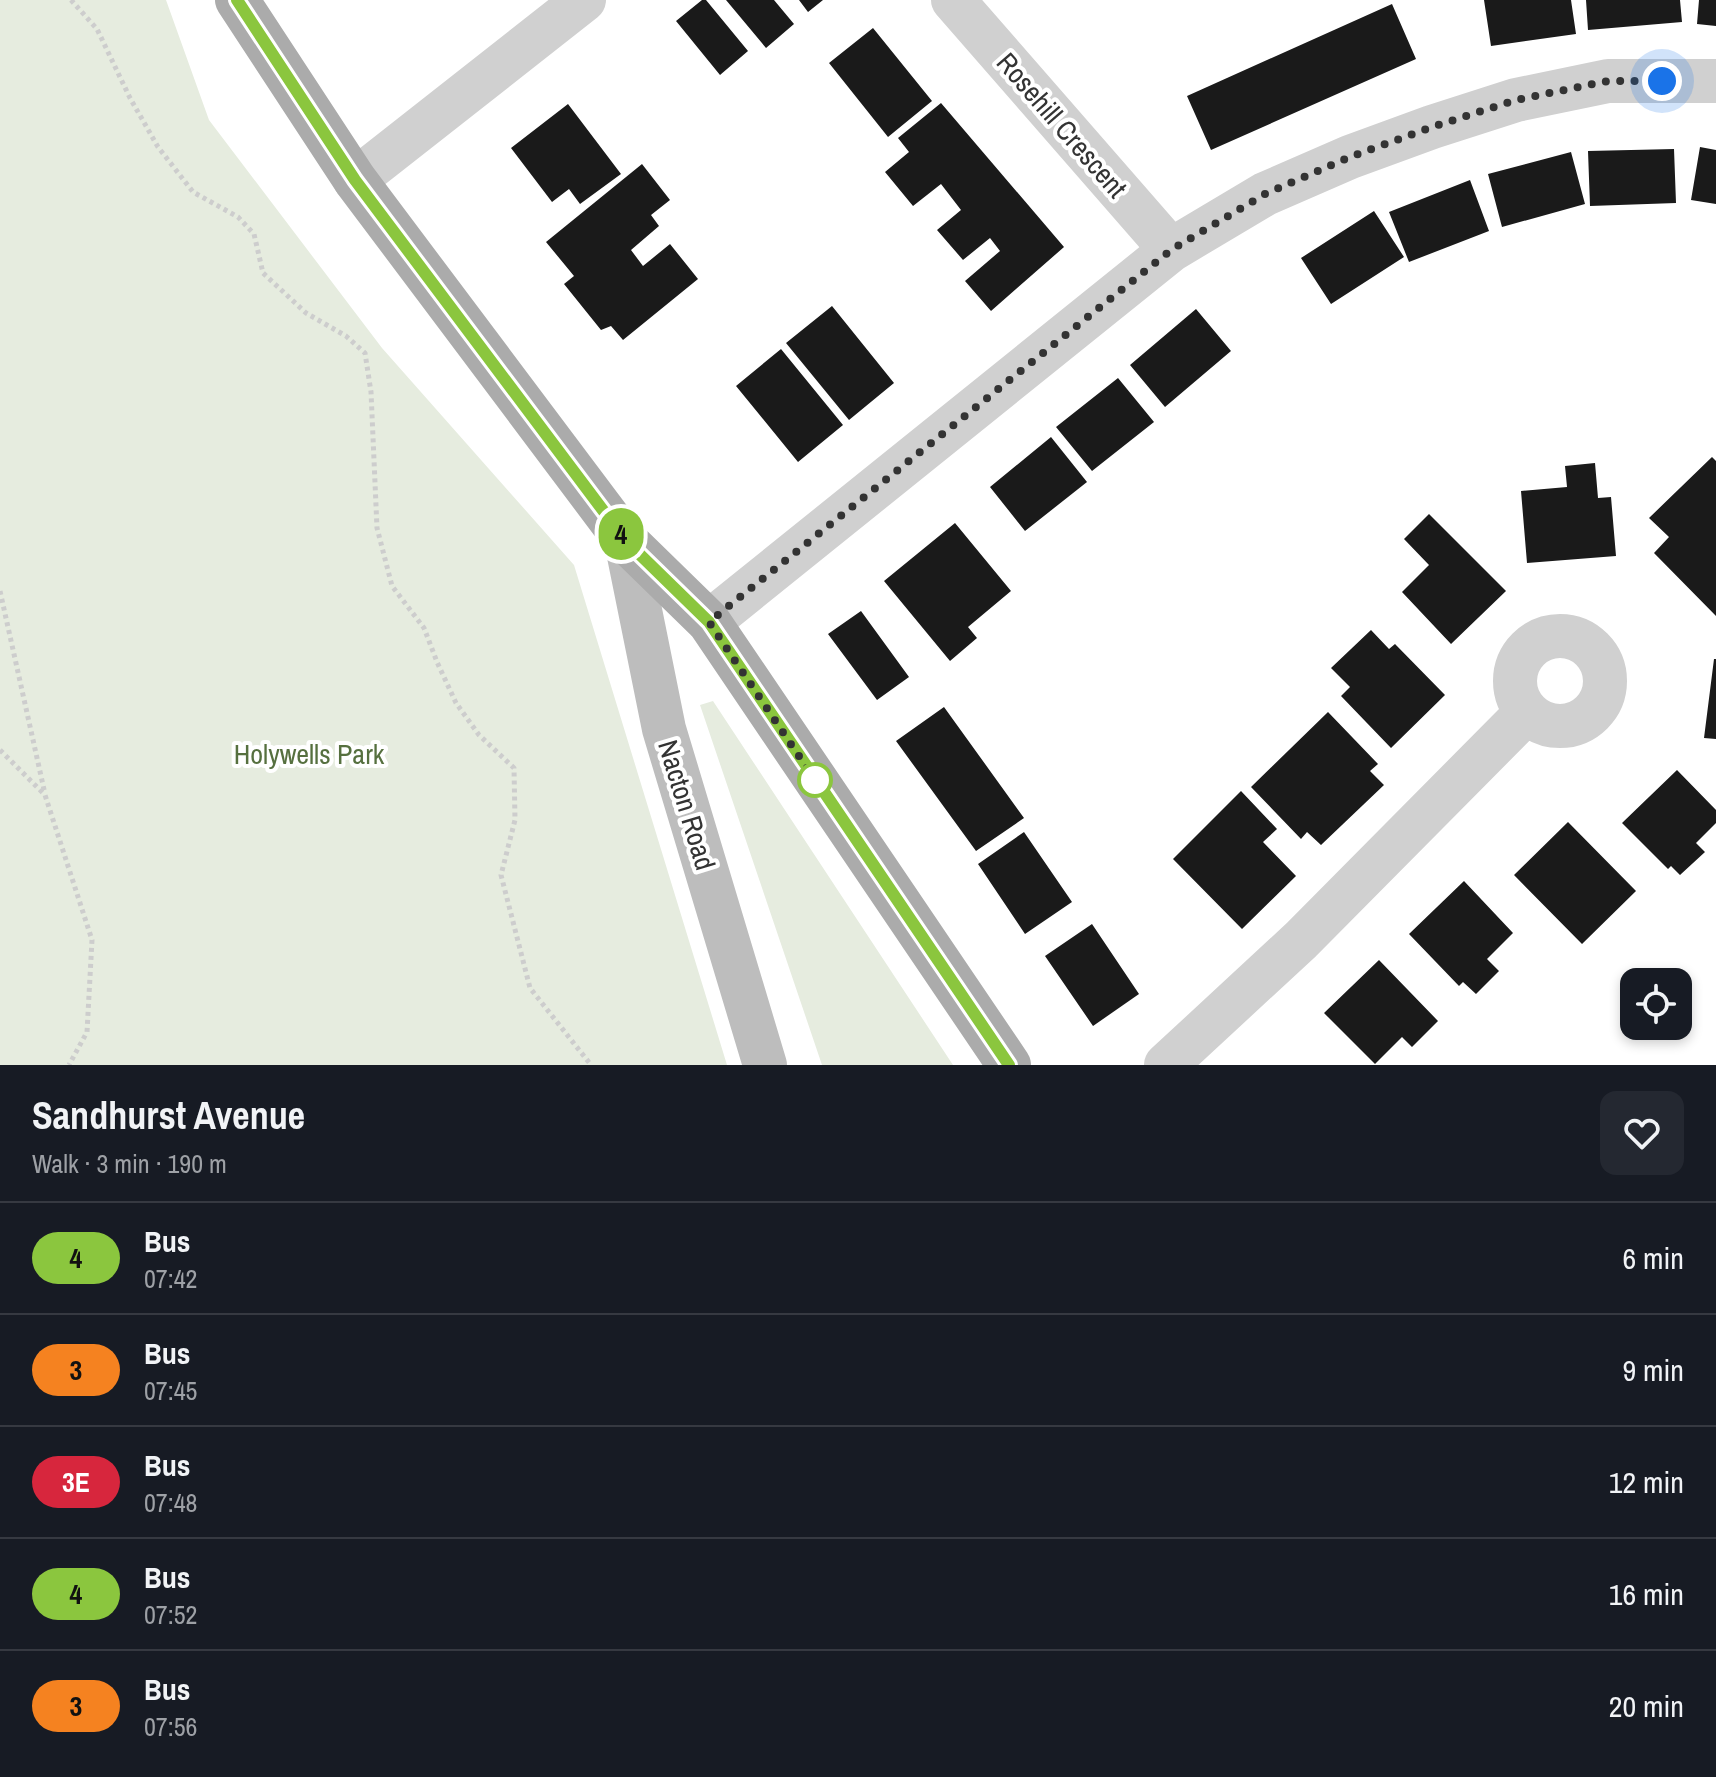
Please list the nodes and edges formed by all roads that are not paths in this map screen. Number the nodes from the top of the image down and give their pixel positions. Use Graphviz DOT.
graph roads {
  1 [pos="237,0"];
  2 [pos="584,0"];
  3 [pos="953,0"];
  4 [pos="1716,81"];
  5 [pos="355,180"];
  6 [pos="1171,250"];
  7 [pos="626,541"];
  8 [pos="709,622"];
  9 [pos="1527,712"];
  10 [pos="765,1065"];
  11 [pos="1009,1065"];
  12 [pos="1166,1065"];
  1 -- 5 [label="main road"];
  2 -- 5 [label="street"];
  3 -- 6 [label="street, Rosehill Crescent"];
  4 -- 6 [label="street"];
  5 -- 7 [label="main road"];
  6 -- 8 [label="street"];
  7 -- 8 [label="main road"];
  7 -- 10 [label="street, Nacton Road"];
  8 -- 11 [label="main road"];
  9 -- 12 [label="street"];
}
